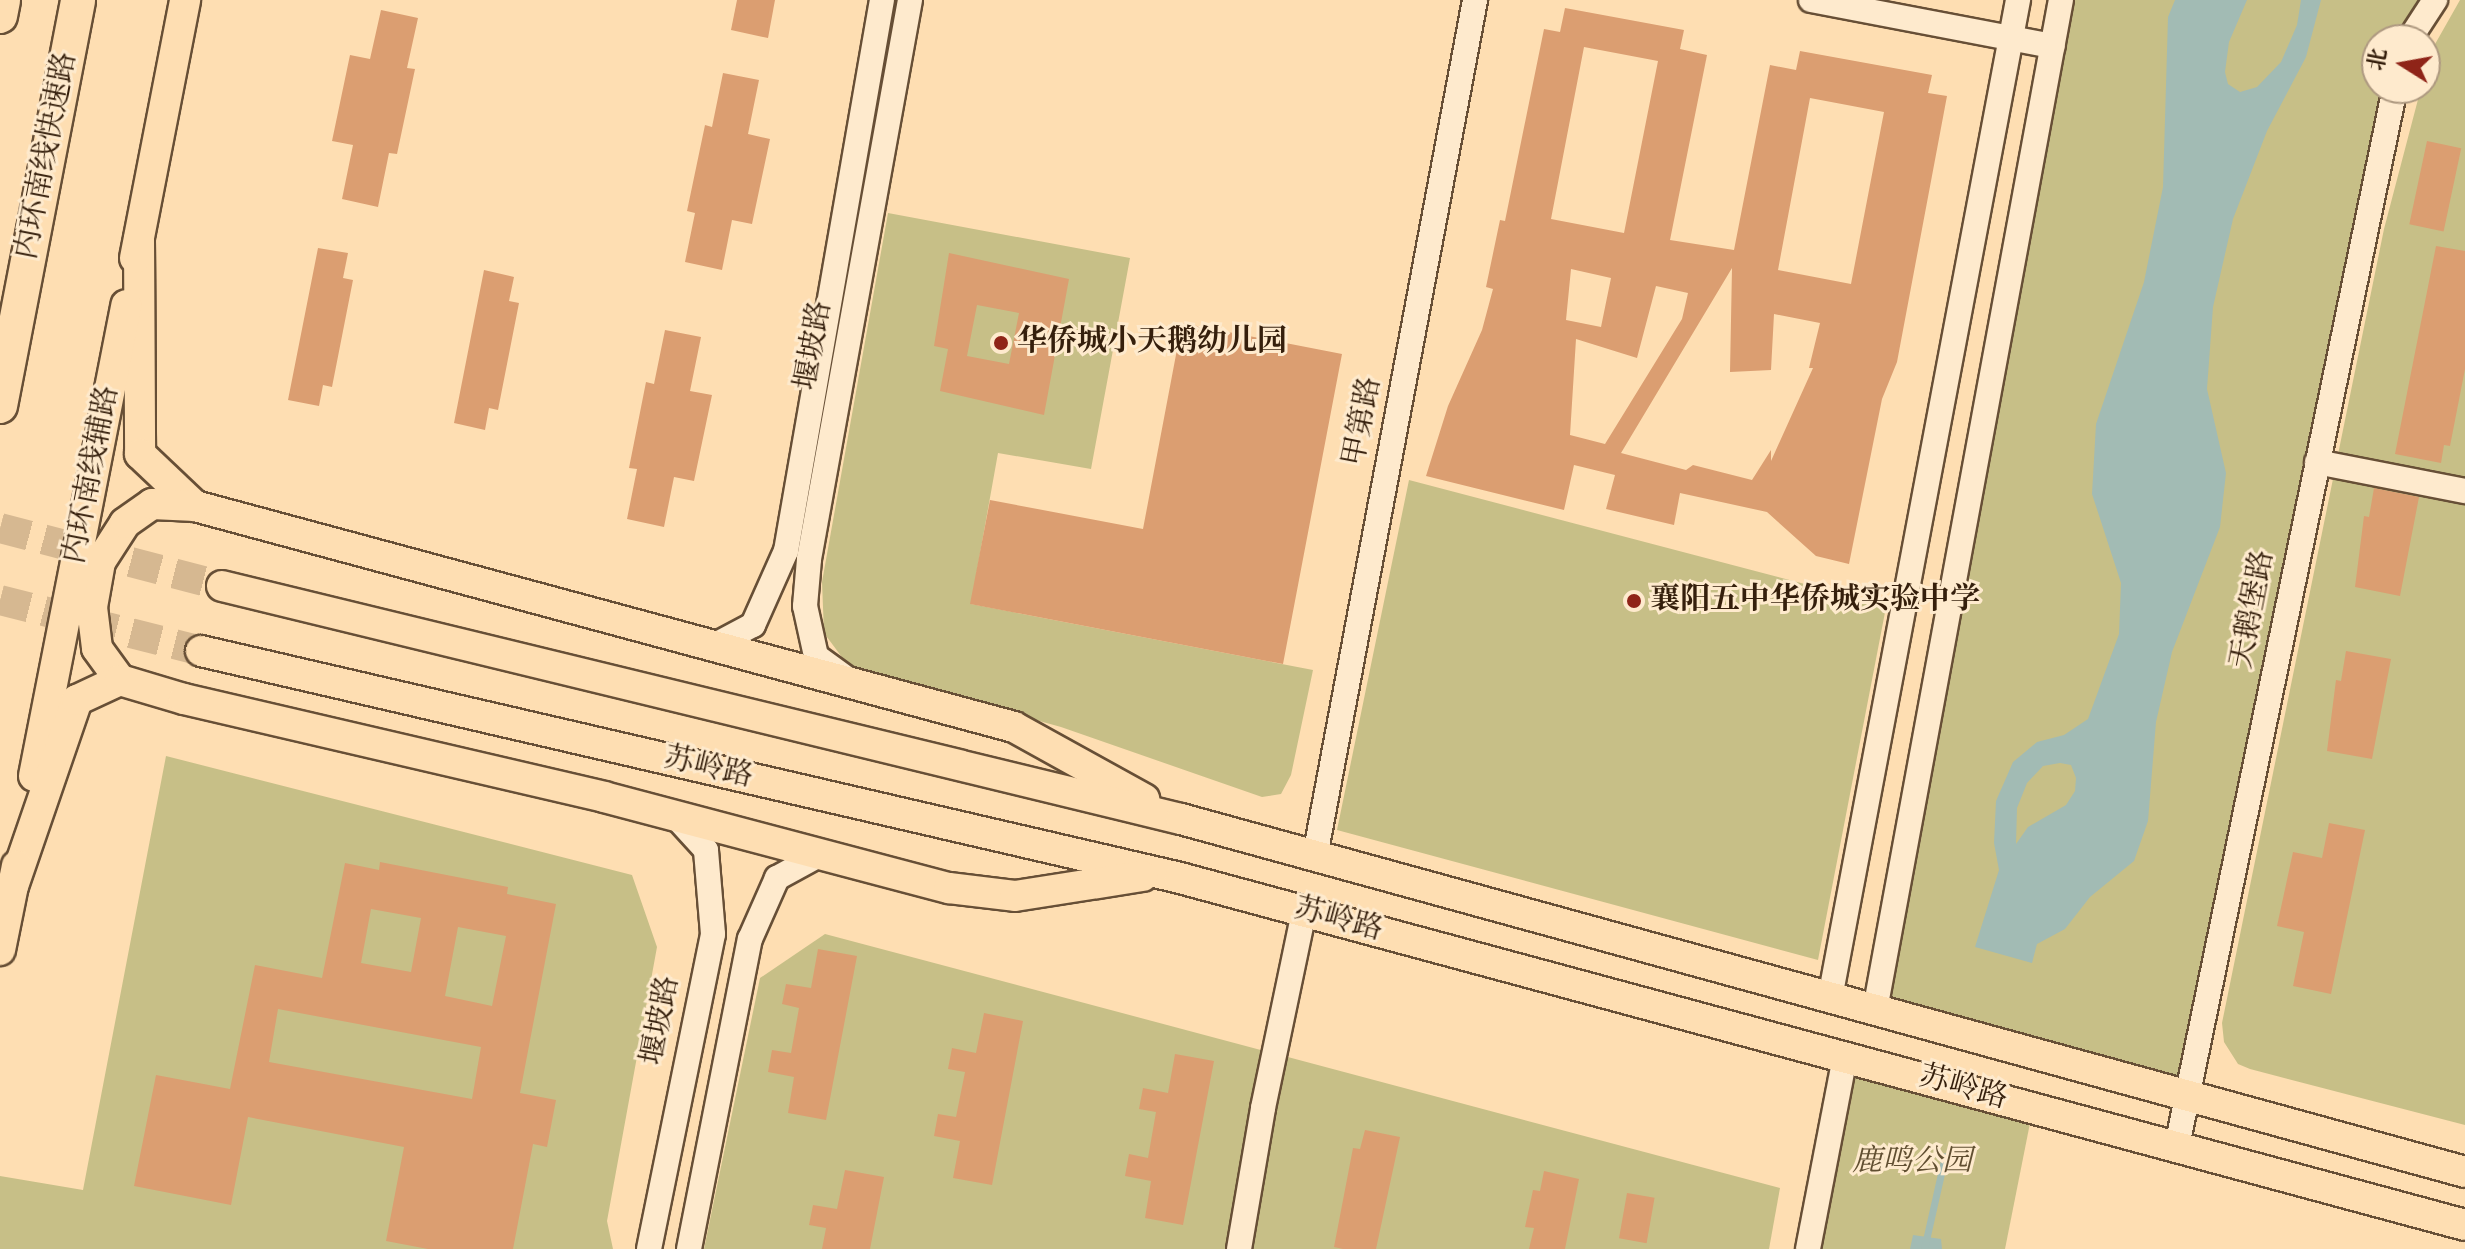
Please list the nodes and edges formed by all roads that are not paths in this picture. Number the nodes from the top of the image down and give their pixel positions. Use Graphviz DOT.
graph roads {
  1 [pos="3,0"];
  2 [pos="78,0"];
  3 [pos="185,0"];
  4 [pos="882,0"];
  5 [pos="910,0"];
  6 [pos="1475,0"];
  7 [pos="1811,0"];
  8 [pos="2018,0"];
  9 [pos="2061,0"];
  10 [pos="2435,0"];
  11 [pos="0,16"];
  12 [pos="2419,24"];
  13 [pos="2010,39"];
  14 [pos="2053,46"];
  15 [pos="2392,104"];
  16 [pos="139,239"];
  17 [pos="0,406"];
  18 [pos="2317,462"];
  19 [pos="2465,491"];
  20 [pos="195,506"];
  21 [pos="222,586"];
  22 [pos="715,645"];
  23 [pos="201,651"];
  24 [pos="120,680"];
  25 [pos="854,684"];
  26 [pos="675,816"];
  27 [pos="1181,819"];
  28 [pos="821,854"];
  29 [pos="1315,856"];
  30 [pos="1180,878"];
  31 [pos="13,886"];
  32 [pos="1304,912"];
  33 [pos="0,950"];
  34 [pos="1830,998"];
  35 [pos="1875,1010"];
  36 [pos="1845,1057"];
  37 [pos="2187,1096"];
  38 [pos="2177,1146"];
  39 [pos="2465,1172"];
  40 [pos="2465,1225"];
  41 [pos="649,1249"];
  42 [pos="689,1249"];
  43 [pos="1239,1249"];
  44 [pos="1808,1249"];
  1 -- 11 [label="highway"];
  2 -- 17 [label="highway, 内环南线快速路"];
  3 -- 16 [label="main road, 内环南线辅路"];
  4 -- 22 [label="street, 堰坡路"];
  5 -- 25 [label="street, 堰坡路"];
  6 -- 29 [label="street, 甲第路"];
  7 -- 13 [label="street"];
  8 -- 13 [label="street"];
  9 -- 14 [label="street"];
  10 -- 12 [label="street"];
  13 -- 14 [label="street"];
  13 -- 34 [label="street"];
  14 -- 35 [label="street"];
  15 -- 18 [label="street, 天鹅堡路"];
  16 -- 20 [label="main road"];
  16 -- 31 [label="main road, 内环南线辅路"];
  18 -- 19 [label="street"];
  18 -- 37 [label="street, 天鹅堡路"];
  20 -- 22 [label="main road"];
  20 -- 24 [label="main road"];
  21 -- 27 [label="main road, 苏岭路"];
  22 -- 25 [label="main road"];
  23 -- 30 [label="main road, 苏岭路"];
  24 -- 26 [label="main road"];
  24 -- 31 [label="main road"];
  25 -- 27 [label="main road"];
  26 -- 28 [label="main road"];
  26 -- 41 [label="street, 堰坡路"];
  27 -- 29 [label="main road, 苏岭路"];
  28 -- 30 [label="main road"];
  28 -- 42 [label="street"];
  29 -- 34 [label="main road, 苏岭路"];
  30 -- 32 [label="main road, 苏岭路"];
  31 -- 33 [label="main road, 内环南线辅路"];
  32 -- 36 [label="main road, 苏岭路"];
  32 -- 43 [label="street"];
  34 -- 35 [label="main road, 苏岭路"];
  35 -- 37 [label="main road, 苏岭路"];
  36 -- 38 [label="main road, 苏岭路"];
  36 -- 44 [label="street"];
  37 -- 38 [label="street, 天鹅堡路"];
  37 -- 39 [label="main road, 苏岭路"];
  38 -- 40 [label="main road, 苏岭路"];
}
